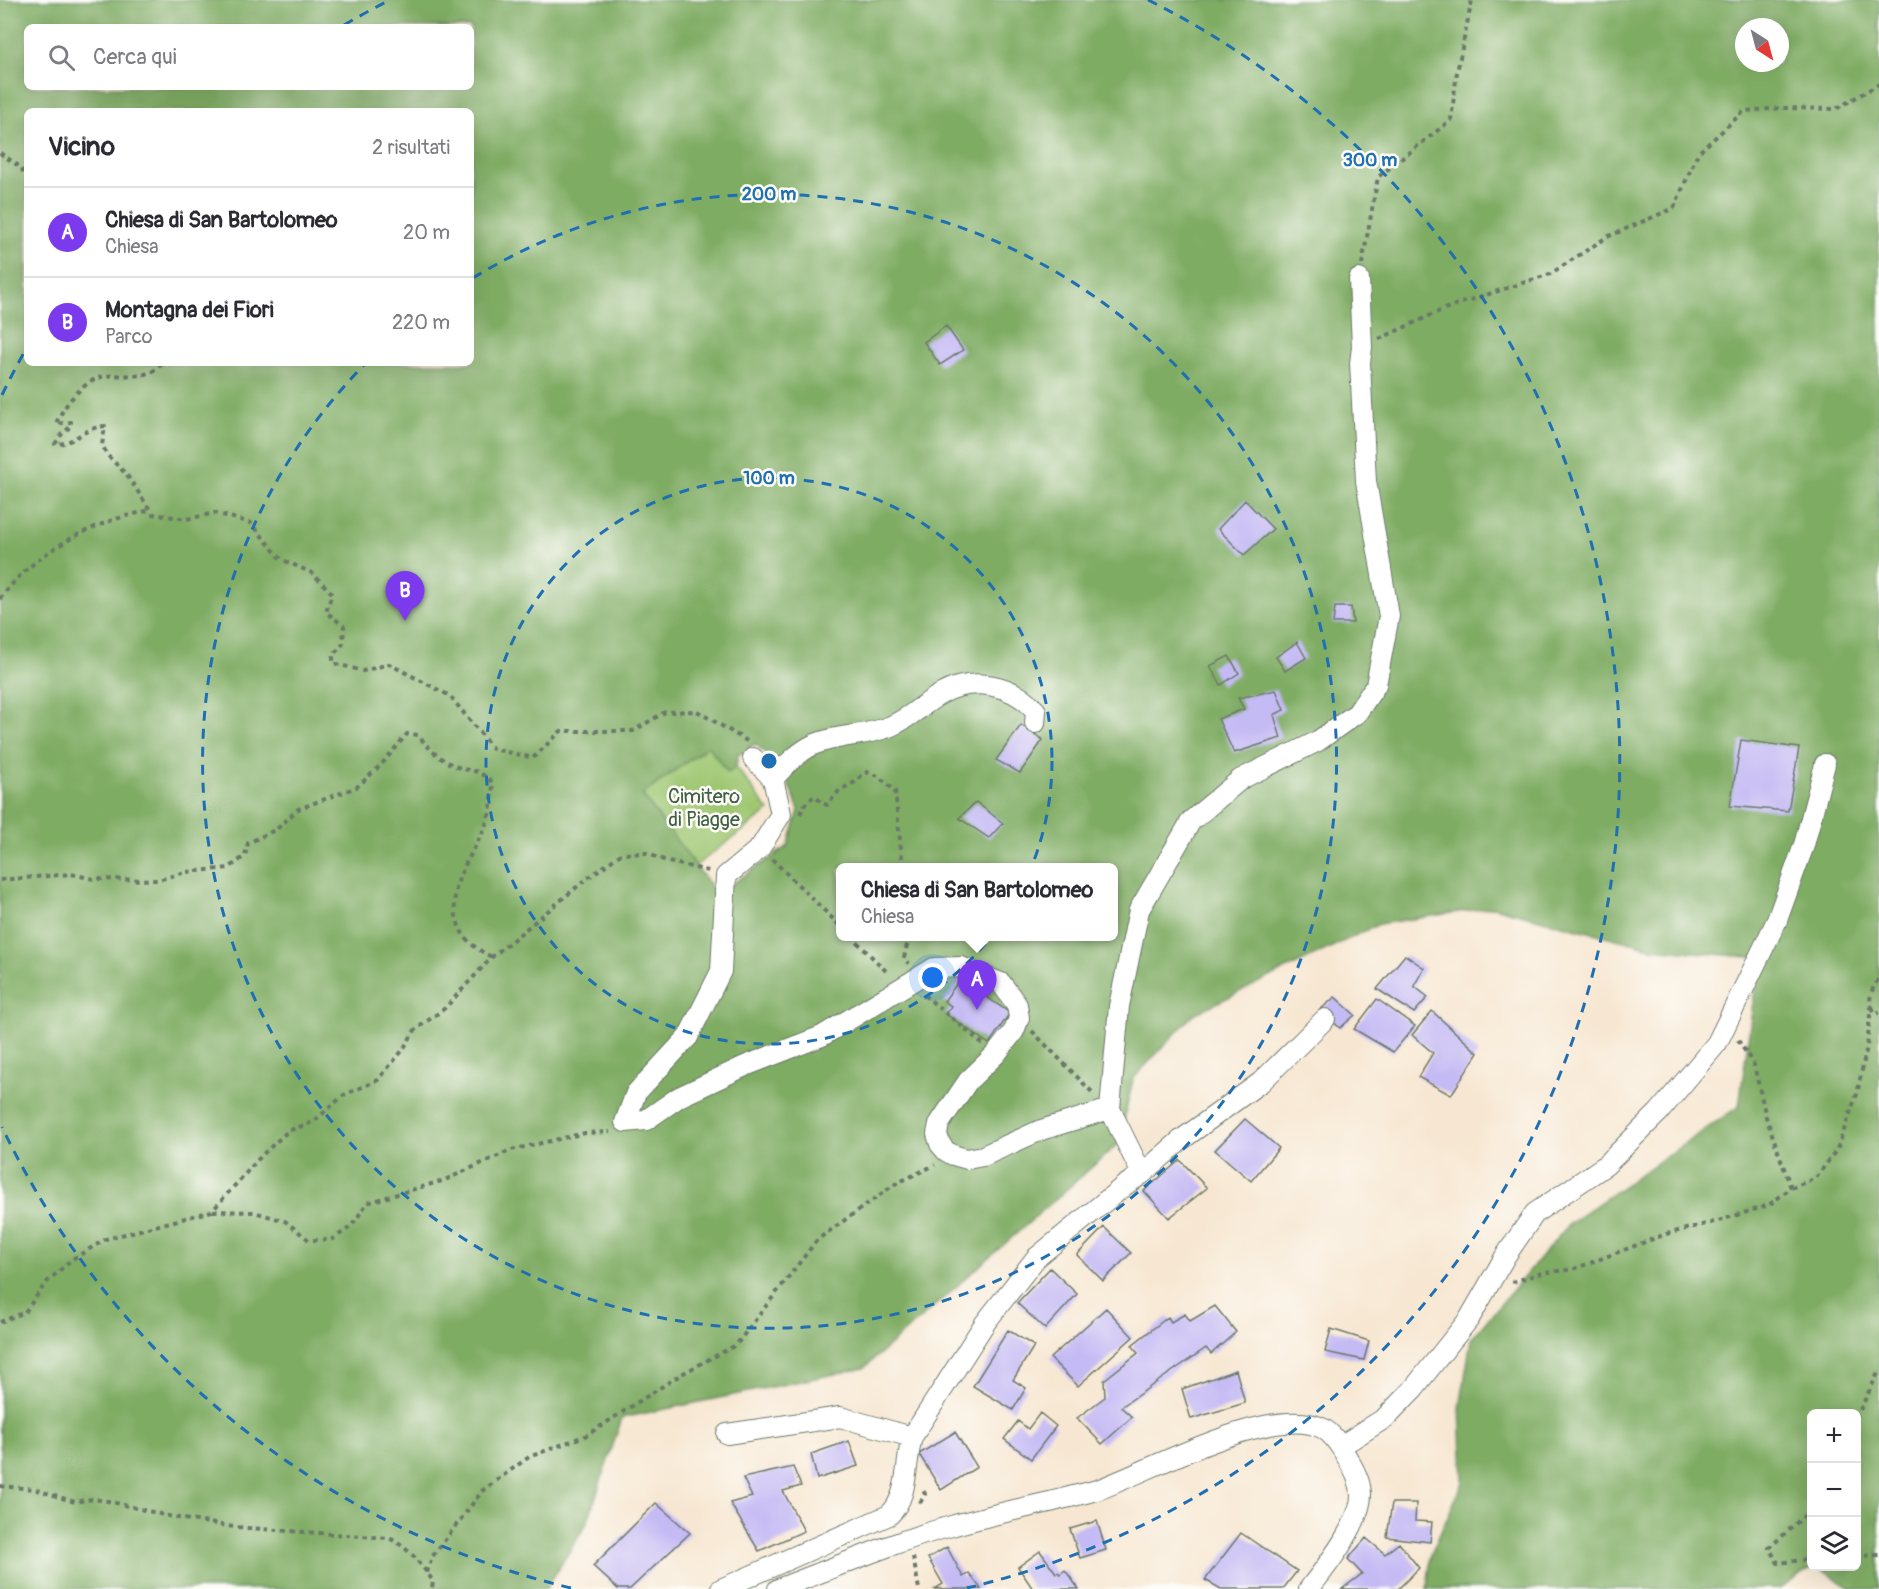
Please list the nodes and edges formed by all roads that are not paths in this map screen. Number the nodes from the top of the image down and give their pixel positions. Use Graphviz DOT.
graph roads {
  1 [pos="1359,279"];
  2 [pos="1035,723"];
  3 [pos="753,758"];
  4 [pos="1825,764"];
  5 [pos="772,779"];
  6 [pos="1325,1019"];
  7 [pos="1110,1109"];
  8 [pos="1142,1174"];
  9 [pos="728,1434"];
  10 [pos="912,1437"];
  11 [pos="1341,1446"];
  12 [pos="721,1589"];
  13 [pos="778,1589"];
  14 [pos="1309,1589"];
  1 -- 7 [label="street"];
  2 -- 5 [label="street"];
  3 -- 5 [label="street"];
  4 -- 11 [label="street"];
  5 -- 7 [label="street"];
  6 -- 8 [label="street"];
  7 -- 8 [label="street"];
  8 -- 10 [label="street"];
  9 -- 10 [label="street"];
  10 -- 12 [label="street"];
  11 -- 13 [label="street"];
  11 -- 14 [label="street"];
}
